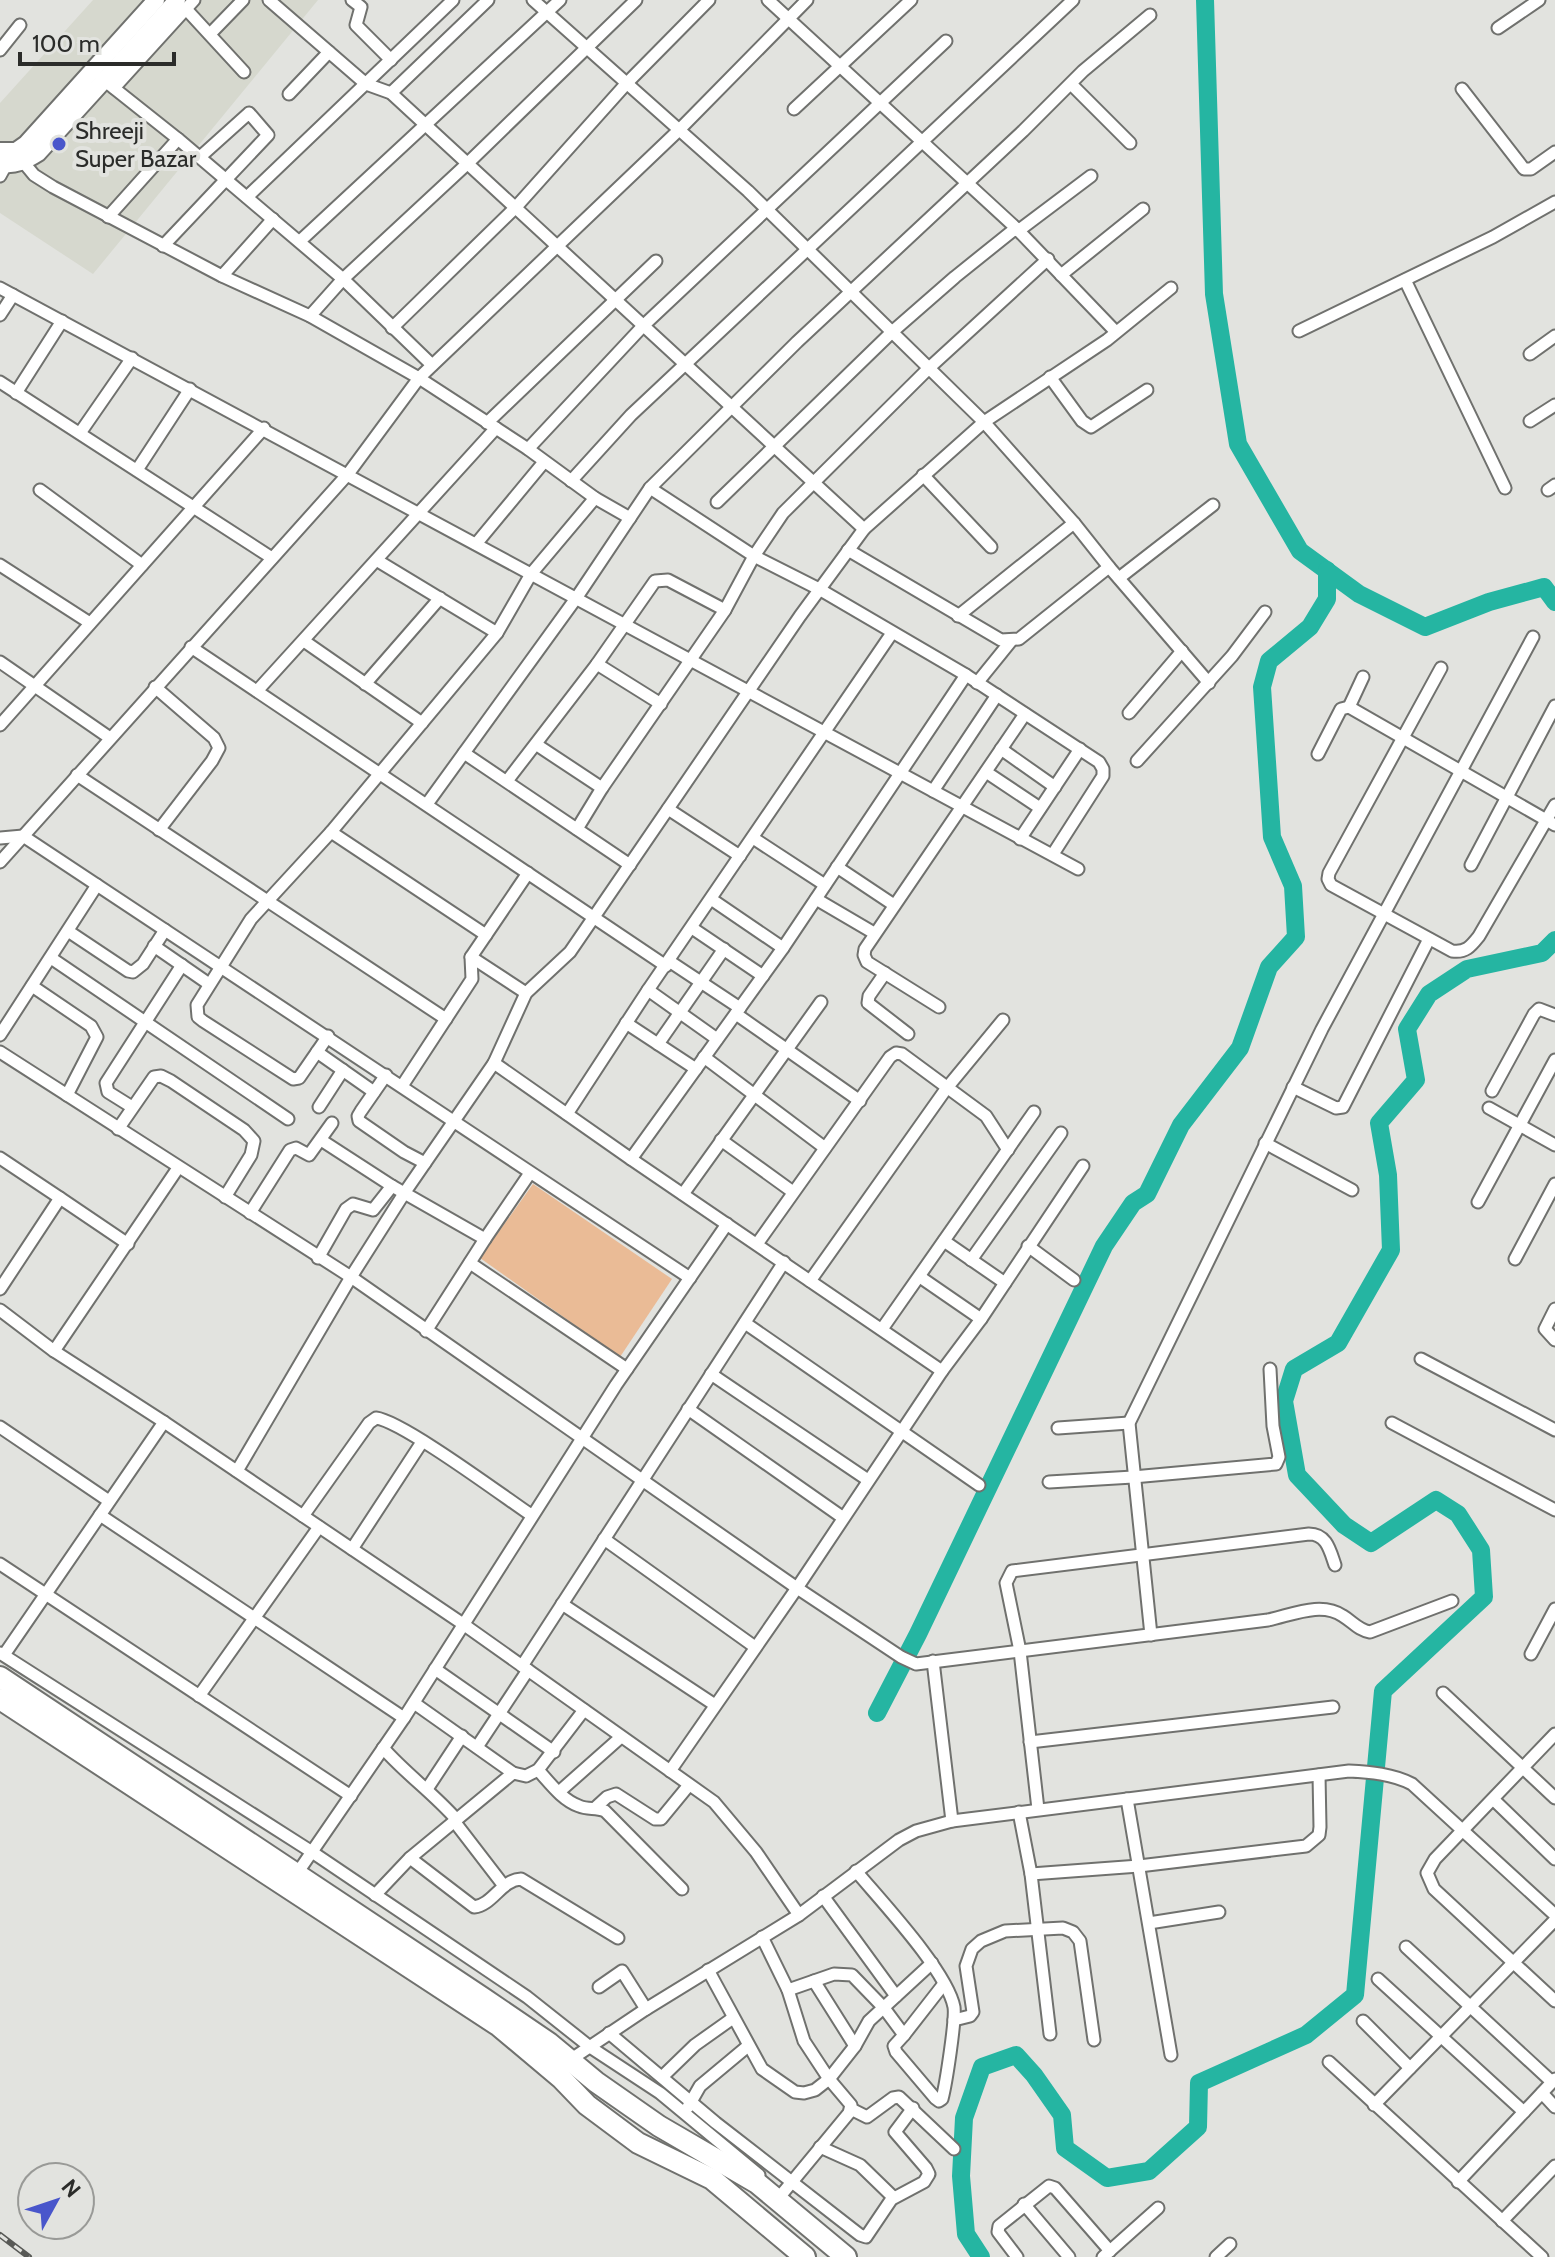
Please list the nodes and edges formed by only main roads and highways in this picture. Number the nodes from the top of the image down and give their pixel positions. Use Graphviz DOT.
graph roads {
  1 [pos="0,1677"];
  2 [pos="4,1707"];
  3 [pos="805,2257"];
  4 [pos="846,2257"];
  1 -- 4 [label="highway"];
  2 -- 3 [label="highway"];
}
